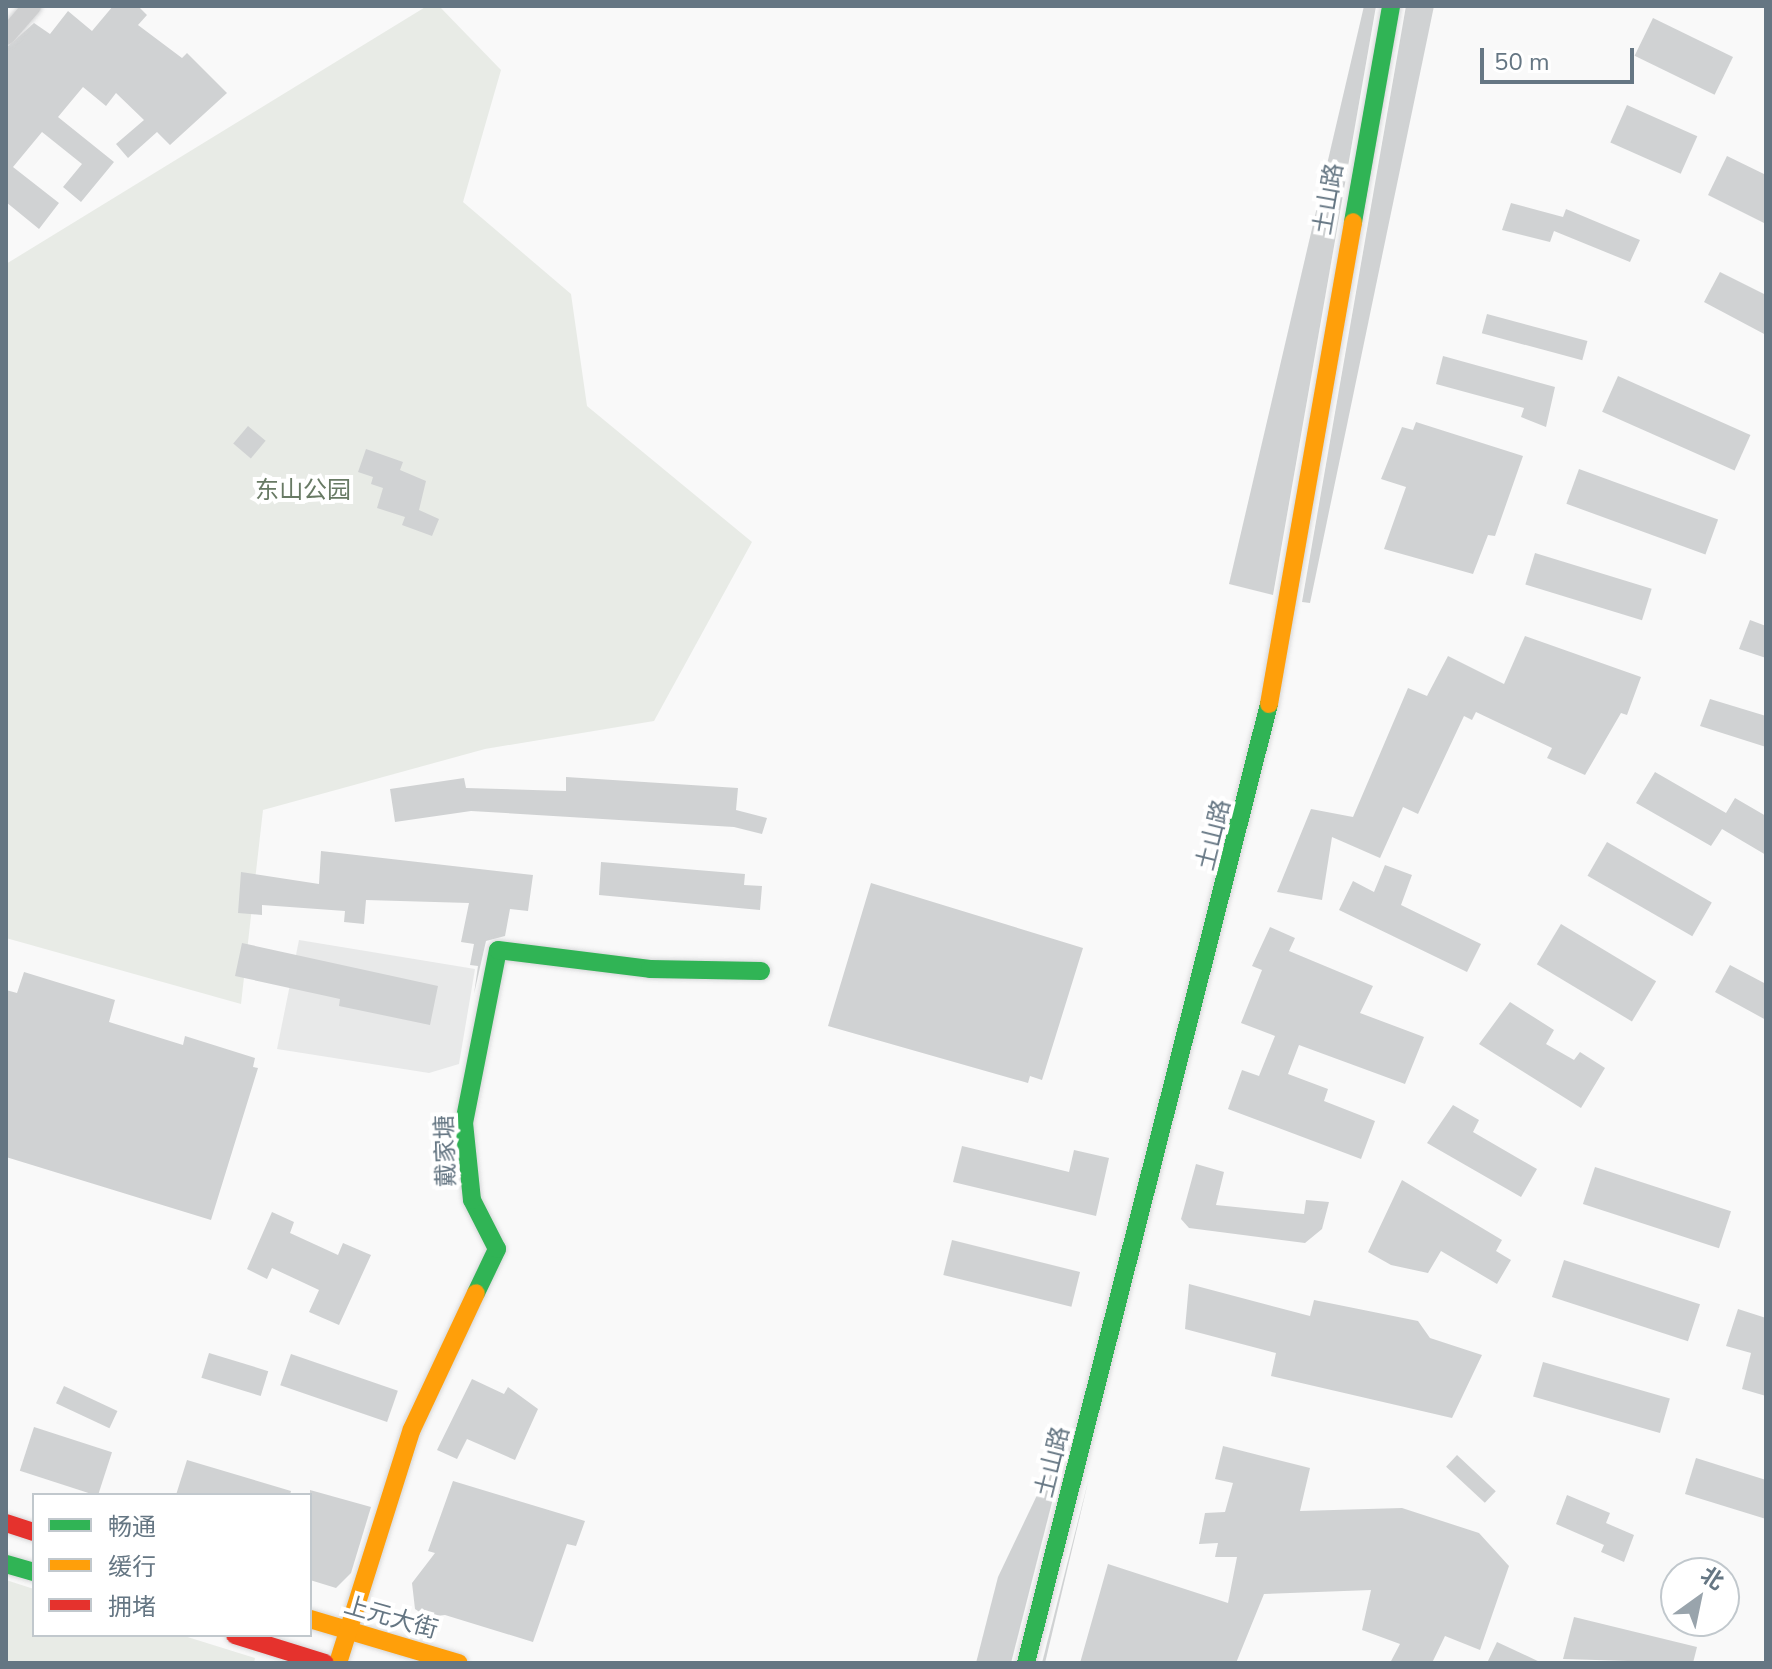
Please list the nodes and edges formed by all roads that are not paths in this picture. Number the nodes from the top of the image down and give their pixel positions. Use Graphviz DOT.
graph roads {
  1 [pos="32,6"];
  2 [pos="1391,6"];
  3 [pos="6,36"];
  4 [pos="761,971"];
  5 [pos="6,1523"];
  6 [pos="32,1531"];
  7 [pos="6,1564"];
  8 [pos="32,1571"];
  9 [pos="312,1620"];
  10 [pos="348,1631"];
  11 [pos="241,1637"];
  12 [pos="325,1663"];
  13 [pos="338,1663"];
  14 [pos="459,1663"];
  15 [pos="1026,1663"];
  1 -- 3 [label="street"];
  2 -- 15 [label="street, 土山路"];
  4 -- 10 [label="street, 戴家塘"];
  5 -- 6 [label="street"];
  7 -- 8 [label="street"];
  9 -- 10 [label="street, 上元大街"];
  10 -- 13 [label="street"];
  10 -- 14 [label="street, 上元大街"];
  11 -- 12 [label="street"];
}
